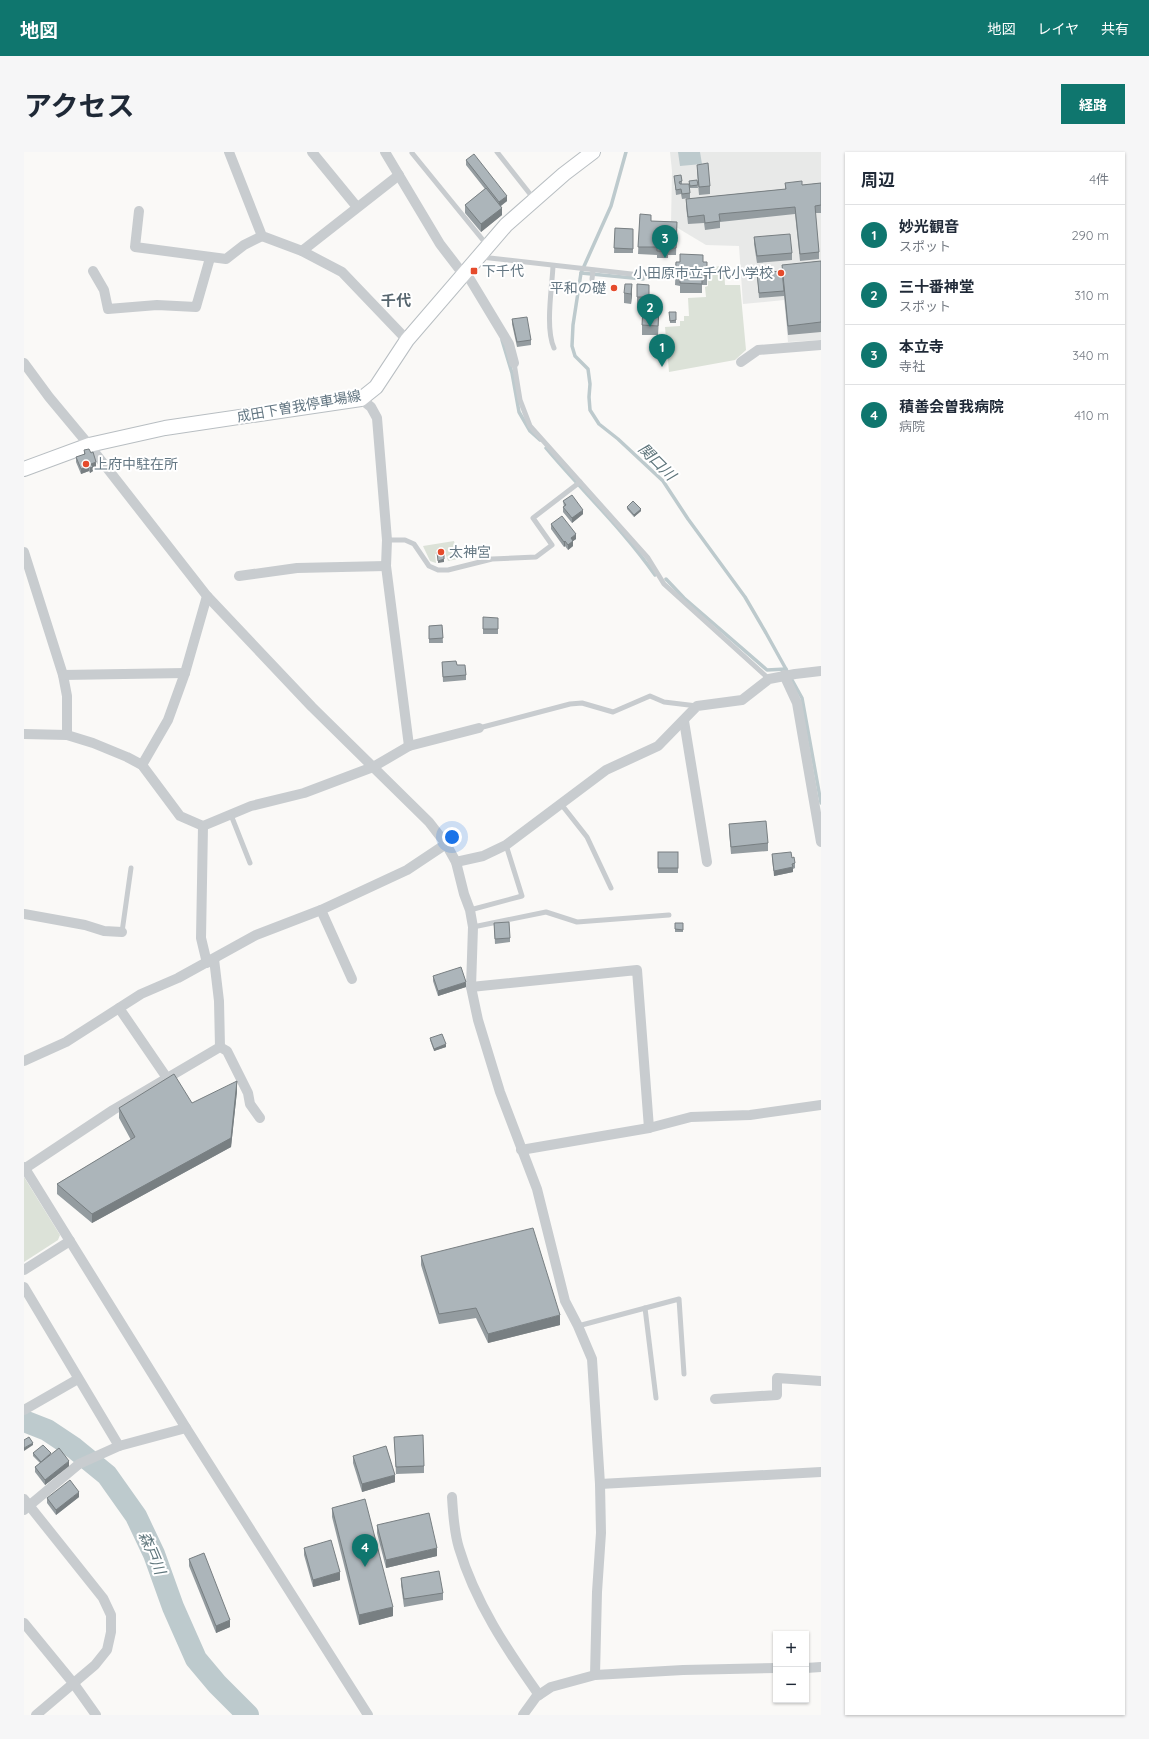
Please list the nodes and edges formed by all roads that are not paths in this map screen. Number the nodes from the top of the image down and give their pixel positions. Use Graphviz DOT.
graph roads {
  1 [pos="230,152"];
  2 [pos="312,152"];
  3 [pos="385,152"];
  4 [pos="497,152"];
  5 [pos="593,152"];
  6 [pos="412,153"];
  7 [pos="399,175"];
  8 [pos="534,200"];
  9 [pos="357,208"];
  10 [pos="138,211"];
  11 [pos="262,236"];
  12 [pos="487,246"];
  13 [pos="302,251"];
  14 [pos="478,257"];
  15 [pos="210,258"];
  16 [pos="553,266"];
  17 [pos="93,271"];
  18 [pos="464,273"];
  19 [pos="658,277"];
  20 [pos="407,340"];
  21 [pos="821,345"];
  22 [pos="554,348"];
  23 [pos="740,362"];
  24 [pos="24,363"];
  25 [pos="514,363"];
  26 [pos="361,399"];
  27 [pos="89,445"];
  28 [pos="24,469"];
  29 [pos="577,484"];
  30 [pos="387,540"];
  31 [pos="24,552"];
  32 [pos="386,566"];
  33 [pos="239,576"];
  34 [pos="207,596"];
  35 [pos="821,670"];
  36 [pos="185,673"];
  37 [pos="63,675"];
  38 [pos="784,675"];
  39 [pos="769,679"];
  40 [pos="697,706"];
  41 [pos="684,721"];
  42 [pos="479,728"];
  43 [pos="24,734"];
  44 [pos="67,735"];
  45 [pos="409,746"];
  46 [pos="142,765"];
  47 [pos="373,767"];
  48 [pos="561,804"];
  49 [pos="231,815"];
  50 [pos="203,826"];
  51 [pos="821,842"];
  52 [pos="446,844"];
  53 [pos="506,845"];
  54 [pos="456,862"];
  55 [pos="706,862"];
  56 [pos="250,863"];
  57 [pos="131,868"];
  58 [pos="611,888"];
  59 [pos="321,910"];
  60 [pos="470,910"];
  61 [pos="24,914"];
  62 [pos="669,915"];
  63 [pos="473,927"];
  64 [pos="122,932"];
  65 [pos="210,961"];
  66 [pos="352,979"];
  67 [pos="471,987"];
  68 [pos="119,1008"];
  69 [pos="220,1047"];
  70 [pos="24,1061"];
  71 [pos="167,1078"];
  72 [pos="821,1105"];
  73 [pos="260,1118"];
  74 [pos="648,1128"];
  75 [pos="521,1150"];
  76 [pos="24,1168"];
  77 [pos="70,1241"];
  78 [pos="24,1270"];
  79 [pos="24,1287"];
  80 [pos="645,1308"];
  81 [pos="578,1326"];
  82 [pos="684,1374"];
  83 [pos="78,1379"];
  84 [pos="821,1381"];
  85 [pos="656,1398"];
  86 [pos="715,1399"];
  87 [pos="24,1410"];
  88 [pos="186,1428"];
  89 [pos="119,1446"];
  90 [pos="821,1472"];
  91 [pos="600,1484"];
  92 [pos="452,1497"];
  93 [pos="26,1505"];
  94 [pos="25,1626"];
  95 [pos="821,1667"];
  96 [pos="773,1668"];
  97 [pos="809,1668"];
  98 [pos="595,1675"];
  99 [pos="74,1684"];
  100 [pos="539,1695"];
  101 [pos="36,1715"];
  102 [pos="96,1715"];
  103 [pos="368,1715"];
  104 [pos="523,1715"];
  1 -- 11 [label="street"];
  2 -- 9 [label="street"];
  3 -- 7 [label="street"];
  4 -- 8 [label="lane"];
  5 -- 8 [label="main road, 成田下曽我停車場線"];
  6 -- 12 [label="lane"];
  7 -- 9 [label="street"];
  7 -- 18 [label="street"];
  8 -- 12 [label="main road, 成田下曽我停車場線"];
  9 -- 13 [label="street"];
  10 -- 15 [label="street"];
  11 -- 13 [label="street"];
  11 -- 15 [label="street"];
  12 -- 14 [label="main road, 成田下曽我停車場線"];
  13 -- 20 [label="street"];
  14 -- 16 [label="lane"];
  14 -- 18 [label="main road, 成田下曽我停車場線"];
  15 -- 17 [label="street"];
  16 -- 19 [label="lane"];
  16 -- 22 [label="lane"];
  18 -- 20 [label="main road, 成田下曽我停車場線"];
  18 -- 25 [label="street"];
  20 -- 26 [label="main road, 成田下曽我停車場線"];
  21 -- 23 [label="street"];
  24 -- 27 [label="street"];
  25 -- 29 [label="lane"];
  26 -- 27 [label="main road, 成田下曽我停車場線"];
  26 -- 30 [label="street"];
  27 -- 28 [label="main road, 成田下曽我停車場線"];
  27 -- 34 [label="street"];
  29 -- 30 [label="lane"];
  29 -- 39 [label="lane"];
  30 -- 32 [label="street"];
  31 -- 37 [label="street"];
  32 -- 33 [label="street"];
  32 -- 45 [label="street"];
  34 -- 36 [label="street"];
  34 -- 47 [label="street"];
  35 -- 38 [label="street"];
  36 -- 37 [label="street"];
  36 -- 46 [label="street"];
  37 -- 44 [label="street"];
  38 -- 39 [label="street"];
  38 -- 51 [label="street"];
  39 -- 40 [label="street"];
  40 -- 41 [label="street"];
  40 -- 42 [label="lane"];
  41 -- 48 [label="street"];
  41 -- 55 [label="street"];
  42 -- 45 [label="street"];
  43 -- 44 [label="street"];
  44 -- 46 [label="street"];
  45 -- 47 [label="street"];
  46 -- 50 [label="street"];
  47 -- 49 [label="street"];
  47 -- 52 [label="street"];
  48 -- 53 [label="street"];
  48 -- 58 [label="lane"];
  49 -- 50 [label="street"];
  49 -- 56 [label="lane"];
  50 -- 65 [label="street"];
  52 -- 54 [label="street"];
  52 -- 59 [label="street"];
  53 -- 54 [label="street"];
  53 -- 60 [label="lane"];
  54 -- 60 [label="street"];
  57 -- 64 [label="lane"];
  59 -- 65 [label="street"];
  59 -- 66 [label="street"];
  60 -- 63 [label="street"];
  61 -- 64 [label="street"];
  62 -- 63 [label="lane"];
  63 -- 67 [label="street"];
  65 -- 68 [label="street"];
  65 -- 69 [label="street"];
  67 -- 74 [label="street"];
  67 -- 75 [label="street"];
  68 -- 70 [label="street"];
  68 -- 71 [label="street"];
  69 -- 71 [label="street"];
  69 -- 73 [label="street"];
  71 -- 76 [label="street"];
  72 -- 74 [label="street"];
  74 -- 75 [label="street"];
  75 -- 81 [label="street"];
  76 -- 77 [label="street"];
  77 -- 78 [label="street"];
  77 -- 88 [label="street"];
  79 -- 83 [label="street"];
  80 -- 81 [label="lane"];
  80 -- 82 [label="lane"];
  80 -- 85 [label="lane"];
  81 -- 91 [label="street"];
  83 -- 87 [label="street"];
  83 -- 89 [label="street"];
  84 -- 86 [label="street"];
  88 -- 89 [label="street"];
  88 -- 103 [label="street"];
  89 -- 93 [label="street"];
  90 -- 91 [label="street"];
  91 -- 98 [label="street"];
  92 -- 100 [label="street"];
  93 -- 99 [label="street"];
  94 -- 99 [label="street"];
  95 -- 97 [label="street"];
  96 -- 98 [label="street"];
  98 -- 100 [label="street"];
  99 -- 101 [label="street"];
  99 -- 102 [label="street"];
  100 -- 104 [label="street"];
}
